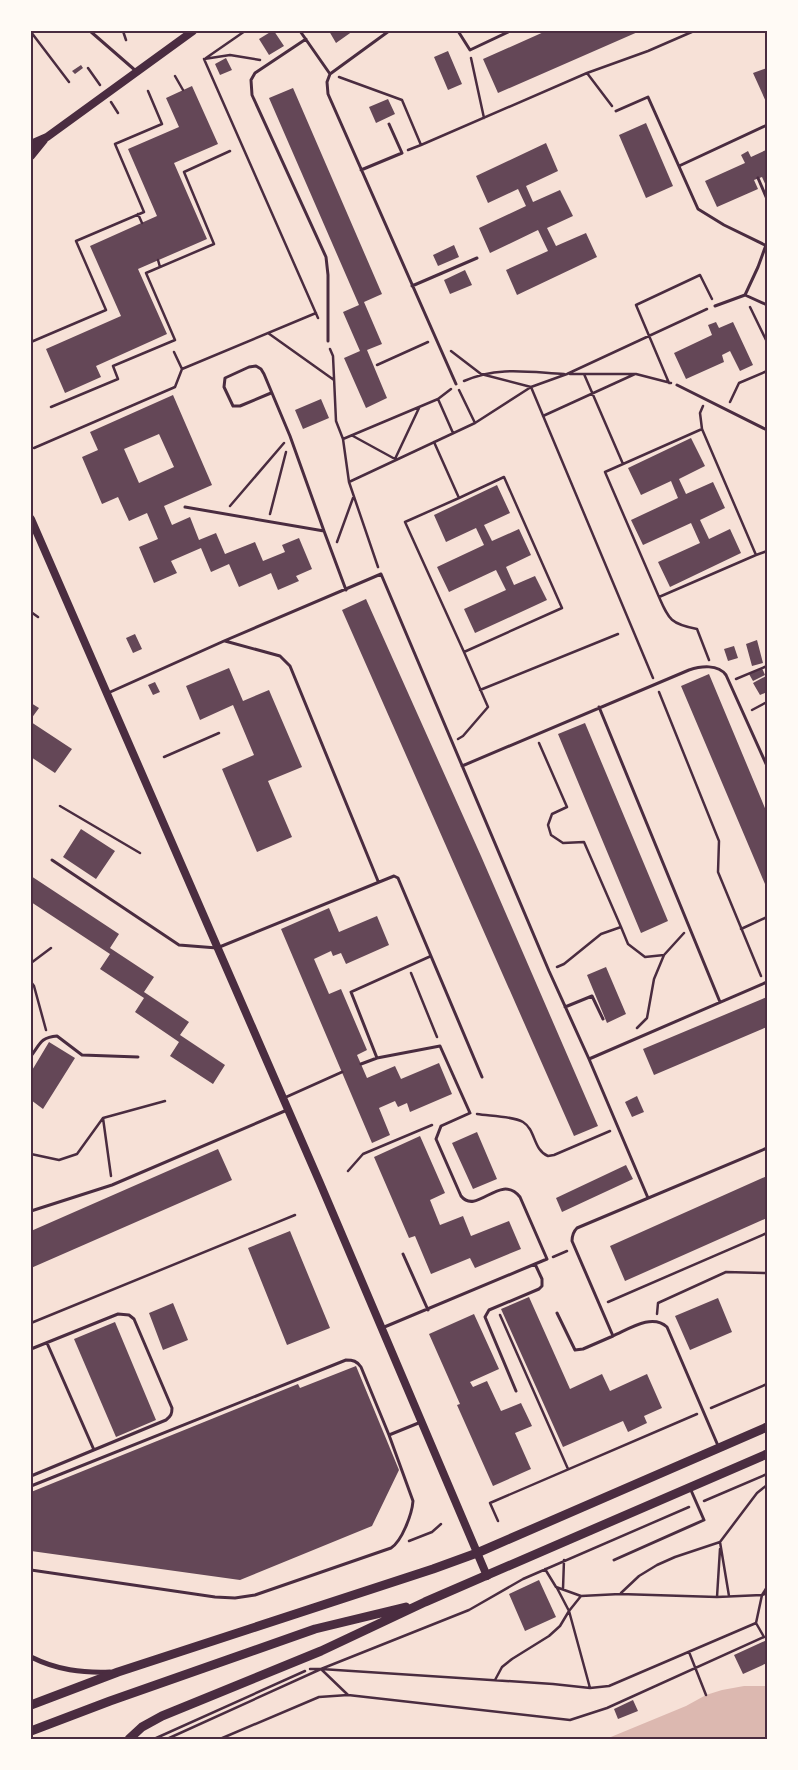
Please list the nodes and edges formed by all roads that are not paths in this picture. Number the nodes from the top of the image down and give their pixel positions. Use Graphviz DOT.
graph roads {
  1 [pos="90,31"];
  2 [pos="193,31"];
  3 [pos="300,31"];
  4 [pos="389,31"];
  5 [pos="458,31"];
  6 [pos="510,31"];
  7 [pos="306,39"];
  8 [pos="136,72"];
  9 [pos="330,74"];
  10 [pos="616,111"];
  11 [pos="389,124"];
  12 [pos="767,125"];
  13 [pos="47,137"];
  14 [pos="31,144"];
  15 [pos="31,156"];
  16 [pos="679,166"];
  17 [pos="361,170"];
  18 [pos="758,178"];
  19 [pos="767,200"];
  20 [pos="766,245"];
  21 [pos="476,258"];
  22 [pos="412,286"];
  23 [pos="744,295"];
  24 [pos="767,305"];
  25 [pos="715,306"];
  26 [pos="328,341"];
  27 [pos="456,384"];
  28 [pos="677,385"];
  29 [pos="272,392"];
  30 [pos="767,430"];
  31 [pos="185,507"];
  32 [pos="31,519"];
  33 [pos="324,532"];
  34 [pos="346,590"];
  35 [pos="224,641"];
  36 [pos="107,694"];
  37 [pos="599,707"];
  38 [pos="462,766"];
  39 [pos="767,766"];
  40 [pos="52,860"];
  41 [pos="378,881"];
  42 [pos="217,948"];
  43 [pos="431,956"];
  44 [pos="765,983"];
  45 [pos="720,1002"];
  46 [pos="565,1007"];
  47 [pos="602,1020"];
  48 [pos="31,1056"];
  49 [pos="138,1057"];
  50 [pos="377,1058"];
  51 [pos="589,1059"];
  52 [pos="361,1064"];
  53 [pos="342,1072"];
  54 [pos="482,1077"];
  55 [pos="283,1099"];
  56 [pos="288,1110"];
  57 [pos="767,1148"];
  58 [pos="648,1198"];
  59 [pos="31,1211"];
  60 [pos="403,1254"];
  61 [pos="535,1264"];
  62 [pos="428,1310"];
  63 [pos="557,1314"];
  64 [pos="382,1328"];
  65 [pos="613,1336"];
  66 [pos="47,1342"];
  67 [pos="31,1349"];
  68 [pos="516,1391"];
  69 [pos="421,1421"];
  70 [pos="767,1428"];
  71 [pos="389,1435"];
  72 [pos="719,1448"];
  73 [pos="94,1450"];
  74 [pos="767,1454"];
  75 [pos="31,1476"];
  76 [pos="31,1486"];
  77 [pos="690,1488"];
  78 [pos="477,1552"];
  79 [pos="614,1560"];
  80 [pos="31,1570"];
  81 [pos="486,1576"];
  82 [pos="425,1602"];
  83 [pos="31,1657"];
  84 [pos="118,1672"];
  85 [pos="31,1705"];
  86 [pos="31,1731"];
  87 [pos="129,1739"];
  1 -- 8 [label="lane"];
  2 -- 8 [label="street"];
  3 -- 7 [label="lane"];
  4 -- 9 [label="lane"];
  5 -- 6 [label="lane"];
  7 -- 9 [label="lane"];
  7 -- 26 [label="lane"];
  8 -- 13 [label="street"];
  9 -- 17 [label="lane"];
  10 -- 16 [label="lane"];
  11 -- 17 [label="lane"];
  12 -- 16 [label="lane"];
  13 -- 14 [label="street"];
  13 -- 15 [label="street"];
  16 -- 20 [label="lane"];
  17 -- 22 [label="lane"];
  18 -- 19 [label="lane"];
  20 -- 23 [label="lane"];
  21 -- 22 [label="lane"];
  22 -- 27 [label="lane"];
  23 -- 24 [label="lane"];
  23 -- 25 [label="lane"];
  28 -- 30 [label="lane"];
  29 -- 29 [label="lane"];
  29 -- 33 [label="lane"];
  31 -- 33 [label="lane"];
  32 -- 36 [label="street"];
  33 -- 34 [label="lane"];
  34 -- 35 [label="lane"];
  34 -- 38 [label="lane"];
  35 -- 36 [label="lane"];
  35 -- 41 [label="lane"];
  36 -- 42 [label="street"];
  37 -- 38 [label="lane"];
  37 -- 39 [label="lane"];
  37 -- 45 [label="lane"];
  38 -- 46 [label="lane"];
  40 -- 42 [label="lane"];
  41 -- 42 [label="lane"];
  41 -- 43 [label="lane"];
  42 -- 55 [label="street"];
  43 -- 50 [label="lane"];
  43 -- 54 [label="lane"];
  44 -- 45 [label="lane"];
  45 -- 51 [label="lane"];
  46 -- 47 [label="lane"];
  46 -- 51 [label="lane"];
  48 -- 49 [label="lane"];
  50 -- 52 [label="lane"];
  50 -- 61 [label="lane"];
  51 -- 58 [label="lane"];
  53 -- 55 [label="lane"];
  55 -- 56 [label="street"];
  56 -- 59 [label="lane"];
  56 -- 64 [label="street"];
  57 -- 58 [label="lane"];
  58 -- 65 [label="lane"];
  60 -- 62 [label="lane"];
  61 -- 62 [label="lane"];
  61 -- 68 [label="lane"];
  62 -- 64 [label="lane"];
  63 -- 65 [label="lane"];
  64 -- 69 [label="street"];
  65 -- 72 [label="lane"];
  66 -- 67 [label="lane"];
  66 -- 73 [label="lane"];
  66 -- 73 [label="lane"];
  69 -- 71 [label="lane"];
  69 -- 78 [label="street"];
  70 -- 72 [label="main road"];
  71 -- 76 [label="lane"];
  71 -- 80 [label="lane"];
  72 -- 78 [label="main road"];
  73 -- 75 [label="lane"];
  74 -- 77 [label="main road"];
  77 -- 79 [label="lane"];
  77 -- 81 [label="main road"];
  78 -- 81 [label="street"];
  78 -- 84 [label="main road"];
  81 -- 82 [label="main road"];
  82 -- 86 [label="main road"];
  82 -- 87 [label="main road"];
  83 -- 84 [label="street"];
  84 -- 85 [label="main road"];
}
